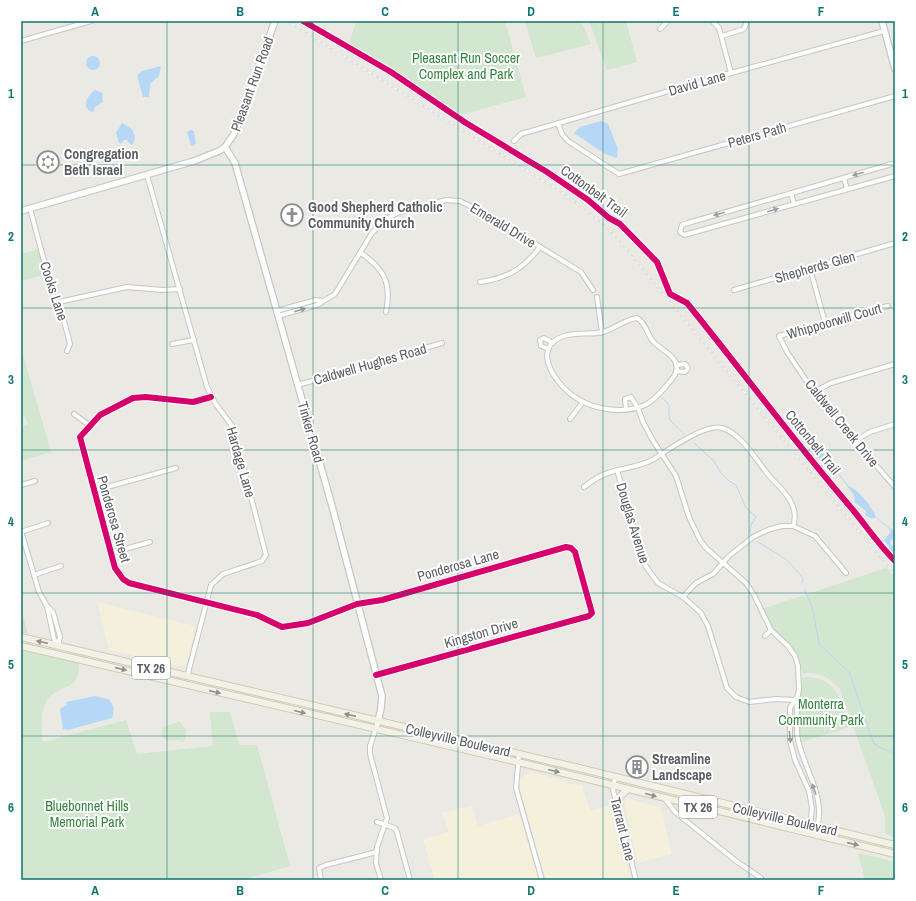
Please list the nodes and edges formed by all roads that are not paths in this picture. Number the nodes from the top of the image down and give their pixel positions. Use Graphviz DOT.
graph roads {
  1 [pos="91,21"];
  2 [pos="275,21"];
  3 [pos="668,21"];
  4 [pos="712,21"];
  5 [pos="882,21"];
  6 [pos="746,24"];
  7 [pos="660,29"];
  8 [pos="884,30"];
  9 [pos="722,36"];
  10 [pos="21,41"];
  11 [pos="895,69"];
  12 [pos="731,73"];
  13 [pos="895,96"];
  14 [pos="558,123"];
  15 [pos="514,141"];
  16 [pos="225,147"];
  17 [pos="895,163"];
  18 [pos="147,175"];
  19 [pos="895,176"];
  20 [pos="844,178"];
  21 [pos="847,189"];
  22 [pos="791,193"];
  23 [pos="794,204"];
  24 [pos="30,208"];
  25 [pos="736,209"];
  26 [pos="21,211"];
  27 [pos="738,220"];
  28 [pos="895,243"];
  29 [pos="540,247"];
  30 [pos="361,253"];
  31 [pos="810,268"];
  32 [pos="480,282"];
  33 [pos="180,289"];
  34 [pos="593,290"];
  35 [pos="734,290"];
  36 [pos="597,297"];
  37 [pos="59,302"];
  38 [pos="888,306"];
  39 [pos="386,312"];
  40 [pos="277,314"];
  41 [pos="825,323"];
  42 [pos="602,332"];
  43 [pos="779,336"];
  44 [pos="194,340"];
  45 [pos="442,343"];
  46 [pos="554,343"];
  47 [pos="172,344"];
  48 [pos="548,349"];
  49 [pos="67,351"];
  50 [pos="895,364"];
  51 [pos="676,365"];
  52 [pos="676,371"];
  53 [pos="298,385"];
  54 [pos="814,392"];
  55 [pos="211,397"];
  56 [pos="583,402"];
  57 [pos="638,408"];
  58 [pos="626,409"];
  59 [pos="74,414"];
  60 [pos="570,419"];
  61 [pos="895,424"];
  62 [pos="89,425"];
  63 [pos="855,441"];
  64 [pos="662,453"];
  65 [pos="176,468"];
  66 [pos="617,470"];
  67 [pos="35,481"];
  68 [pos="21,485"];
  69 [pos="584,487"];
  70 [pos="895,487"];
  71 [pos="93,491"];
  72 [pos="48,523"];
  73 [pos="793,526"];
  74 [pos="21,531"];
  75 [pos="150,542"];
  76 [pos="110,553"];
  77 [pos="724,562"];
  78 [pos="61,566"];
  79 [pos="846,573"];
  80 [pos="34,574"];
  81 [pos="683,597"];
  82 [pos="206,602"];
  83 [pos="357,604"];
  84 [pos="47,606"];
  85 [pos="592,613"];
  86 [pos="56,622"];
  87 [pos="50,624"];
  88 [pos="771,630"];
  89 [pos="765,636"];
  90 [pos="21,637"];
  91 [pos="58,645"];
  92 [pos="21,646"];
  93 [pos="56,654"];
  94 [pos="376,675"];
  95 [pos="187,677"];
  96 [pos="269,696"];
  97 [pos="795,700"];
  98 [pos="269,705"];
  99 [pos="378,722"];
  100 [pos="375,730"];
  101 [pos="519,754"];
  102 [pos="518,762"];
  103 [pos="809,775"];
  104 [pos="615,777"];
  105 [pos="803,777"];
  106 [pos="614,785"];
  107 [pos="628,789"];
  108 [pos="665,799"];
  109 [pos="616,800"];
  110 [pos="377,822"];
  111 [pos="384,825"];
  112 [pos="814,826"];
  113 [pos="812,834"];
  114 [pos="895,845"];
  115 [pos="377,852"];
  116 [pos="895,854"];
  117 [pos="761,878"];
  118 [pos="321,880"];
  119 [pos="381,880"];
  120 [pos="410,880"];
  121 [pos="542,880"];
  122 [pos="636,880"];
  1 -- 10 [label="street"];
  2 -- 16 [label="main road, Pleasant Run Road"];
  3 -- 7 [label="street"];
  4 -- 9 [label="street"];
  5 -- 8 [label="main road"];
  6 -- 9 [label="street"];
  8 -- 11 [label="main road"];
  8 -- 12 [label="street, David Lane"];
  9 -- 12 [label="street"];
  12 -- 14 [label="street, David Lane"];
  13 -- 14 [label="street, Peters Path"];
  14 -- 15 [label="street, David Lane"];
  16 -- 18 [label="main road, Pleasant Run Road"];
  16 -- 40 [label="main road, Tinker Road"];
  17 -- 20 [label="street, one-way"];
  18 -- 24 [label="main road, Pleasant Run Road"];
  18 -- 33 [label="street, Hardage Lane"];
  19 -- 21 [label="street"];
  20 -- 21 [label="street"];
  20 -- 22 [label="street"];
  21 -- 23 [label="street"];
  22 -- 23 [label="street"];
  22 -- 25 [label="street"];
  27 -- 23 [label="street, one-way"];
  24 -- 26 [label="main road, Pleasant Run Road"];
  24 -- 37 [label="street, Cooks Lane"];
  25 -- 27 [label="street"];
  25 -- 27 [label="street, one-way"];
  28 -- 31 [label="street, Shepherds Glen"];
  29 -- 30 [label="street, Emerald Drive"];
  29 -- 32 [label="street"];
  29 -- 34 [label="street, Emerald Drive"];
  30 -- 39 [label="street"];
  30 -- 40 [label="street, Emerald Drive"];
  31 -- 35 [label="street, Shepherds Glen"];
  31 -- 41 [label="street"];
  33 -- 37 [label="street"];
  33 -- 44 [label="street, Hardage Lane"];
  36 -- 42 [label="street"];
  37 -- 49 [label="street, Cooks Lane"];
  38 -- 41 [label="street, Whippoorwill Court"];
  40 -- 53 [label="main road, Tinker Road"];
  41 -- 43 [label="street, Whippoorwill Court"];
  42 -- 46 [label="street"];
  42 -- 51 [label="street"];
  43 -- 54 [label="street, Caldwell Creek Drive"];
  44 -- 47 [label="street"];
  44 -- 55 [label="street, Hardage Lane"];
  45 -- 53 [label="street, Caldwell Hughes Road"];
  46 -- 48 [label="street"];
  46 -- 48 [label="street"];
  48 -- 56 [label="street"];
  50 -- 54 [label="street"];
  51 -- 52 [label="street"];
  51 -- 52 [label="street"];
  52 -- 57 [label="street"];
  53 -- 83 [label="main road, Tinker Road"];
  54 -- 63 [label="street, Caldwell Creek Drive"];
  55 -- 62 [label="street, Ponderosa Street"];
  55 -- 82 [label="street, Hardage Lane"];
  56 -- 58 [label="street"];
  56 -- 60 [label="street"];
  57 -- 58 [label="street"];
  57 -- 58 [label="street"];
  57 -- 64 [label="street"];
  59 -- 62 [label="street"];
  61 -- 63 [label="street"];
  62 -- 71 [label="street, Ponderosa Street"];
  63 -- 70 [label="street, Caldwell Creek Drive"];
  64 -- 66 [label="street"];
  64 -- 73 [label="street"];
  64 -- 77 [label="street"];
  65 -- 71 [label="street"];
  66 -- 69 [label="street"];
  66 -- 81 [label="street, Douglas Avenue"];
  67 -- 68 [label="street"];
  71 -- 76 [label="street, Ponderosa Street"];
  72 -- 74 [label="street"];
  73 -- 77 [label="street"];
  73 -- 79 [label="street"];
  74 -- 80 [label="street"];
  75 -- 76 [label="street"];
  76 -- 82 [label="street, Ponderosa Street"];
  77 -- 81 [label="street"];
  77 -- 88 [label="street"];
  78 -- 80 [label="street"];
  80 -- 84 [label="street"];
  81 -- 97 [label="street, Douglas Avenue"];
  82 -- 83 [label="street, Ponderosa Street"];
  82 -- 95 [label="street, Hardage Lane"];
  83 -- 85 [label="street, Ponderosa Lane"];
  83 -- 94 [label="main road, Tinker Road"];
  84 -- 86 [label="street"];
  84 -- 87 [label="street"];
  85 -- 94 [label="street, Kingston Drive"];
  86 -- 87 [label="street"];
  86 -- 91 [label="street"];
  87 -- 91 [label="street"];
  88 -- 89 [label="street"];
  88 -- 97 [label="street"];
  91 -- 90 [label="main road, Colleyville Boulevard / TX 26, one-way"];
  91 -- 93 [label="main road"];
  91 -- 95 [label="main road, Colleyville Boulevard / TX 26"];
  92 -- 93 [label="main road, Colleyville Boulevard / TX 26"];
  93 -- 98 [label="main road, Colleyville Boulevard / TX 26, one-way"];
  94 -- 99 [label="main road, Tinker Road"];
  95 -- 96 [label="main road, Colleyville Boulevard / TX 26"];
  96 -- 98 [label="main road"];
  99 -- 96 [label="main road, Colleyville Boulevard / TX 26, one-way"];
  97 -- 103 [label="street"];
  97 -- 105 [label="street, one-way"];
  98 -- 100 [label="main road, Colleyville Boulevard / TX 26, one-way"];
  99 -- 100 [label="street"];
  99 -- 101 [label="main road, Colleyville Boulevard / TX 26"];
  100 -- 102 [label="main road, Colleyville Boulevard / TX 26"];
  100 -- 111 [label="street"];
  101 -- 102 [label="street"];
  101 -- 104 [label="main road, Colleyville Boulevard / TX 26"];
  102 -- 106 [label="main road, Colleyville Boulevard / TX 26, one-way"];
  102 -- 121 [label="street"];
  103 -- 105 [label="street"];
  112 -- 103 [label="street, one-way"];
  104 -- 106 [label="street, Tarrant Lane"];
  104 -- 112 [label="main road, Colleyville Boulevard / TX 26"];
  105 -- 112 [label="street"];
  106 -- 107 [label="main road, Colleyville Boulevard / TX 26"];
  106 -- 109 [label="street, Tarrant Lane"];
  107 -- 108 [label="main road, Colleyville Boulevard / TX 26, one-way"];
  107 -- 109 [label="main road"];
  108 -- 113 [label="main road, Colleyville Boulevard / TX 26"];
  108 -- 117 [label="street"];
  109 -- 122 [label="street, Tarrant Lane"];
  110 -- 111 [label="street"];
  111 -- 115 [label="street"];
  111 -- 120 [label="street"];
  112 -- 113 [label="street"];
  112 -- 114 [label="main road, Colleyville Boulevard / TX 26"];
  113 -- 116 [label="main road, Colleyville Boulevard / TX 26, one-way"];
  115 -- 118 [label="street"];
  115 -- 119 [label="street"];
}
